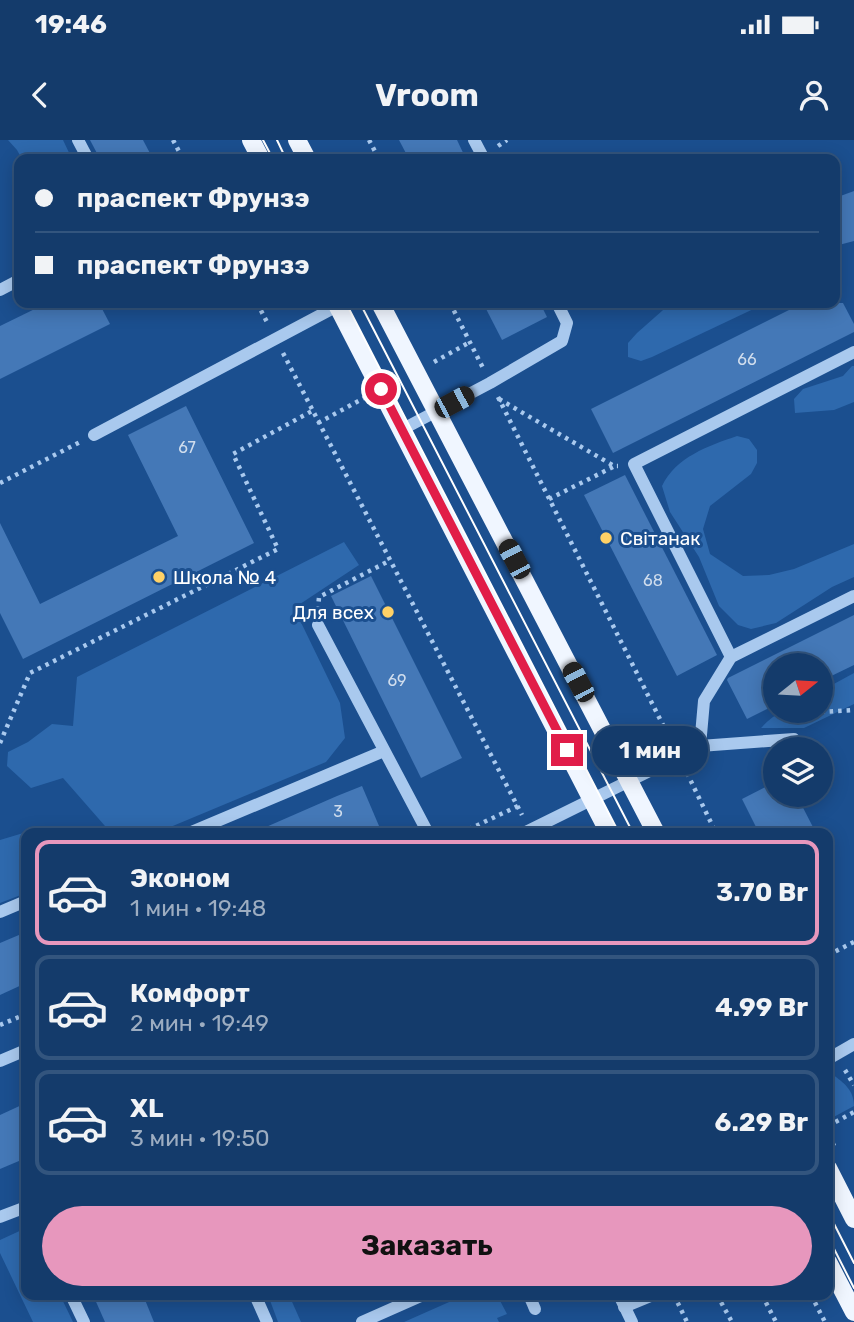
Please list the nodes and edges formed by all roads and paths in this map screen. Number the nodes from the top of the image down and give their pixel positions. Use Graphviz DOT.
graph roads {
  1 [pos="260,308"];
  2 [pos="332,308"];
  3 [pos="341,308"];
  4 [pos="383,308"];
  5 [pos="453,308"];
  6 [pos="560,308"];
  7 [pos="275,339"];
  8 [pos="470,342"];
  9 [pos="854,352"];
  10 [pos="425,366"];
  11 [pos="490,383"];
  12 [pos="365,398"];
  13 [pos="498,398"];
  14 [pos="312,411"];
  15 [pos="437,411"];
  16 [pos="318,423"];
  17 [pos="401,429"];
  18 [pos="94,435"];
  19 [pos="634,464"];
  20 [pos="614,466"];
  21 [pos="0,483"];
  22 [pos="548,499"];
  23 [pos="389,561"];
  24 [pos="854,596"];
  25 [pos="318,625"];
  26 [pos="731,657"];
  27 [pos="763,741"];
  28 [pos="0,743"];
  29 [pos="700,746"];
  30 [pos="384,751"];
  31 [pos="679,757"];
  32 [pos="630,781"];
  33 [pos="592,799"];
  34 [pos="518,806"];
  35 [pos="201,828"];
  36 [pos="425,828"];
  37 [pos="472,828"];
  38 [pos="526,828"];
  39 [pos="533,828"];
  40 [pos="606,828"];
  41 [pos="654,828"];
  42 [pos="714,828"];
  43 [pos="21,903"];
  44 [pos="0,912"];
  45 [pos="854,942"];
  46 [pos="833,952"];
  47 [pos="21,1016"];
  48 [pos="0,1025"];
  49 [pos="854,1044"];
  50 [pos="21,1052"];
  51 [pos="833,1056"];
  52 [pos="0,1061"];
  53 [pos="854,1112"];
  54 [pos="833,1123"];
  55 [pos="833,1178"];
  56 [pos="21,1209"];
  57 [pos="0,1217"];
  58 [pos="854,1219"];
  59 [pos="833,1271"];
  60 [pos="73,1300"];
  61 [pos="257,1300"];
  62 [pos="412,1300"];
  63 [pos="531,1300"];
  64 [pos="676,1300"];
  65 [pos="720,1300"];
  66 [pos="764,1300"];
  67 [pos="814,1300"];
  68 [pos="622,1301"];
  69 [pos="852,1304"];
  70 [pos="535,1309"];
  71 [pos="84,1322"];
  72 [pos="267,1322"];
  73 [pos="362,1322"];
  74 [pos="632,1322"];
  75 [pos="687,1322"];
  76 [pos="732,1322"];
  77 [pos="776,1322"];
  78 [pos="825,1322"];
  1 -- 7 [label="path"];
  2 -- 7 [label="street"];
  3 -- 17 [label="main road"];
  4 -- 15 [label="main road"];
  5 -- 8 [label="path"];
  6 -- 11 [label="street"];
  7 -- 14 [label="path"];
  7 -- 18 [label="street"];
  8 -- 10 [label="path"];
  8 -- 11 [label="path"];
  9 -- 19 [label="street"];
  11 -- 13 [label="path"];
  11 -- 15 [label="street"];
  12 -- 16 [label="path"];
  13 -- 20 [label="path"];
  13 -- 22 [label="path"];
  14 -- 16 [label="path"];
  14 -- 28 [label="path"];
  15 -- 17 [label="street"];
  15 -- 32 [label="main road"];
  16 -- 23 [label="path"];
  17 -- 33 [label="main road"];
  18 -- 21 [label="path"];
  19 -- 20 [label="path"];
  19 -- 26 [label="street"];
  20 -- 22 [label="path"];
  22 -- 31 [label="path"];
  23 -- 25 [label="path"];
  23 -- 34 [label="path"];
  24 -- 26 [label="street"];
  25 -- 30 [label="street"];
  26 -- 29 [label="street"];
  27 -- 29 [label="street"];
  29 -- 31 [label="street"];
  30 -- 35 [label="street"];
  30 -- 36 [label="street"];
  31 -- 32 [label="street"];
  31 -- 42 [label="path"];
  32 -- 33 [label="street"];
  32 -- 41 [label="main road"];
  33 -- 39 [label="street"];
  33 -- 40 [label="main road"];
  34 -- 37 [label="path"];
  34 -- 38 [label="path"];
  43 -- 44 [label="street"];
  45 -- 46 [label="path"];
  47 -- 48 [label="path"];
  49 -- 51 [label="street"];
  50 -- 52 [label="street"];
  53 -- 54 [label="path"];
  55 -- 58 [label="main road"];
  56 -- 57 [label="street"];
  59 -- 69 [label="main road"];
  60 -- 71 [label="street"];
  61 -- 72 [label="street"];
  62 -- 73 [label="street"];
  63 -- 70 [label="street"];
  64 -- 75 [label="path"];
  65 -- 76 [label="path"];
  66 -- 77 [label="path"];
  67 -- 78 [label="path"];
  68 -- 74 [label="street"];
}
